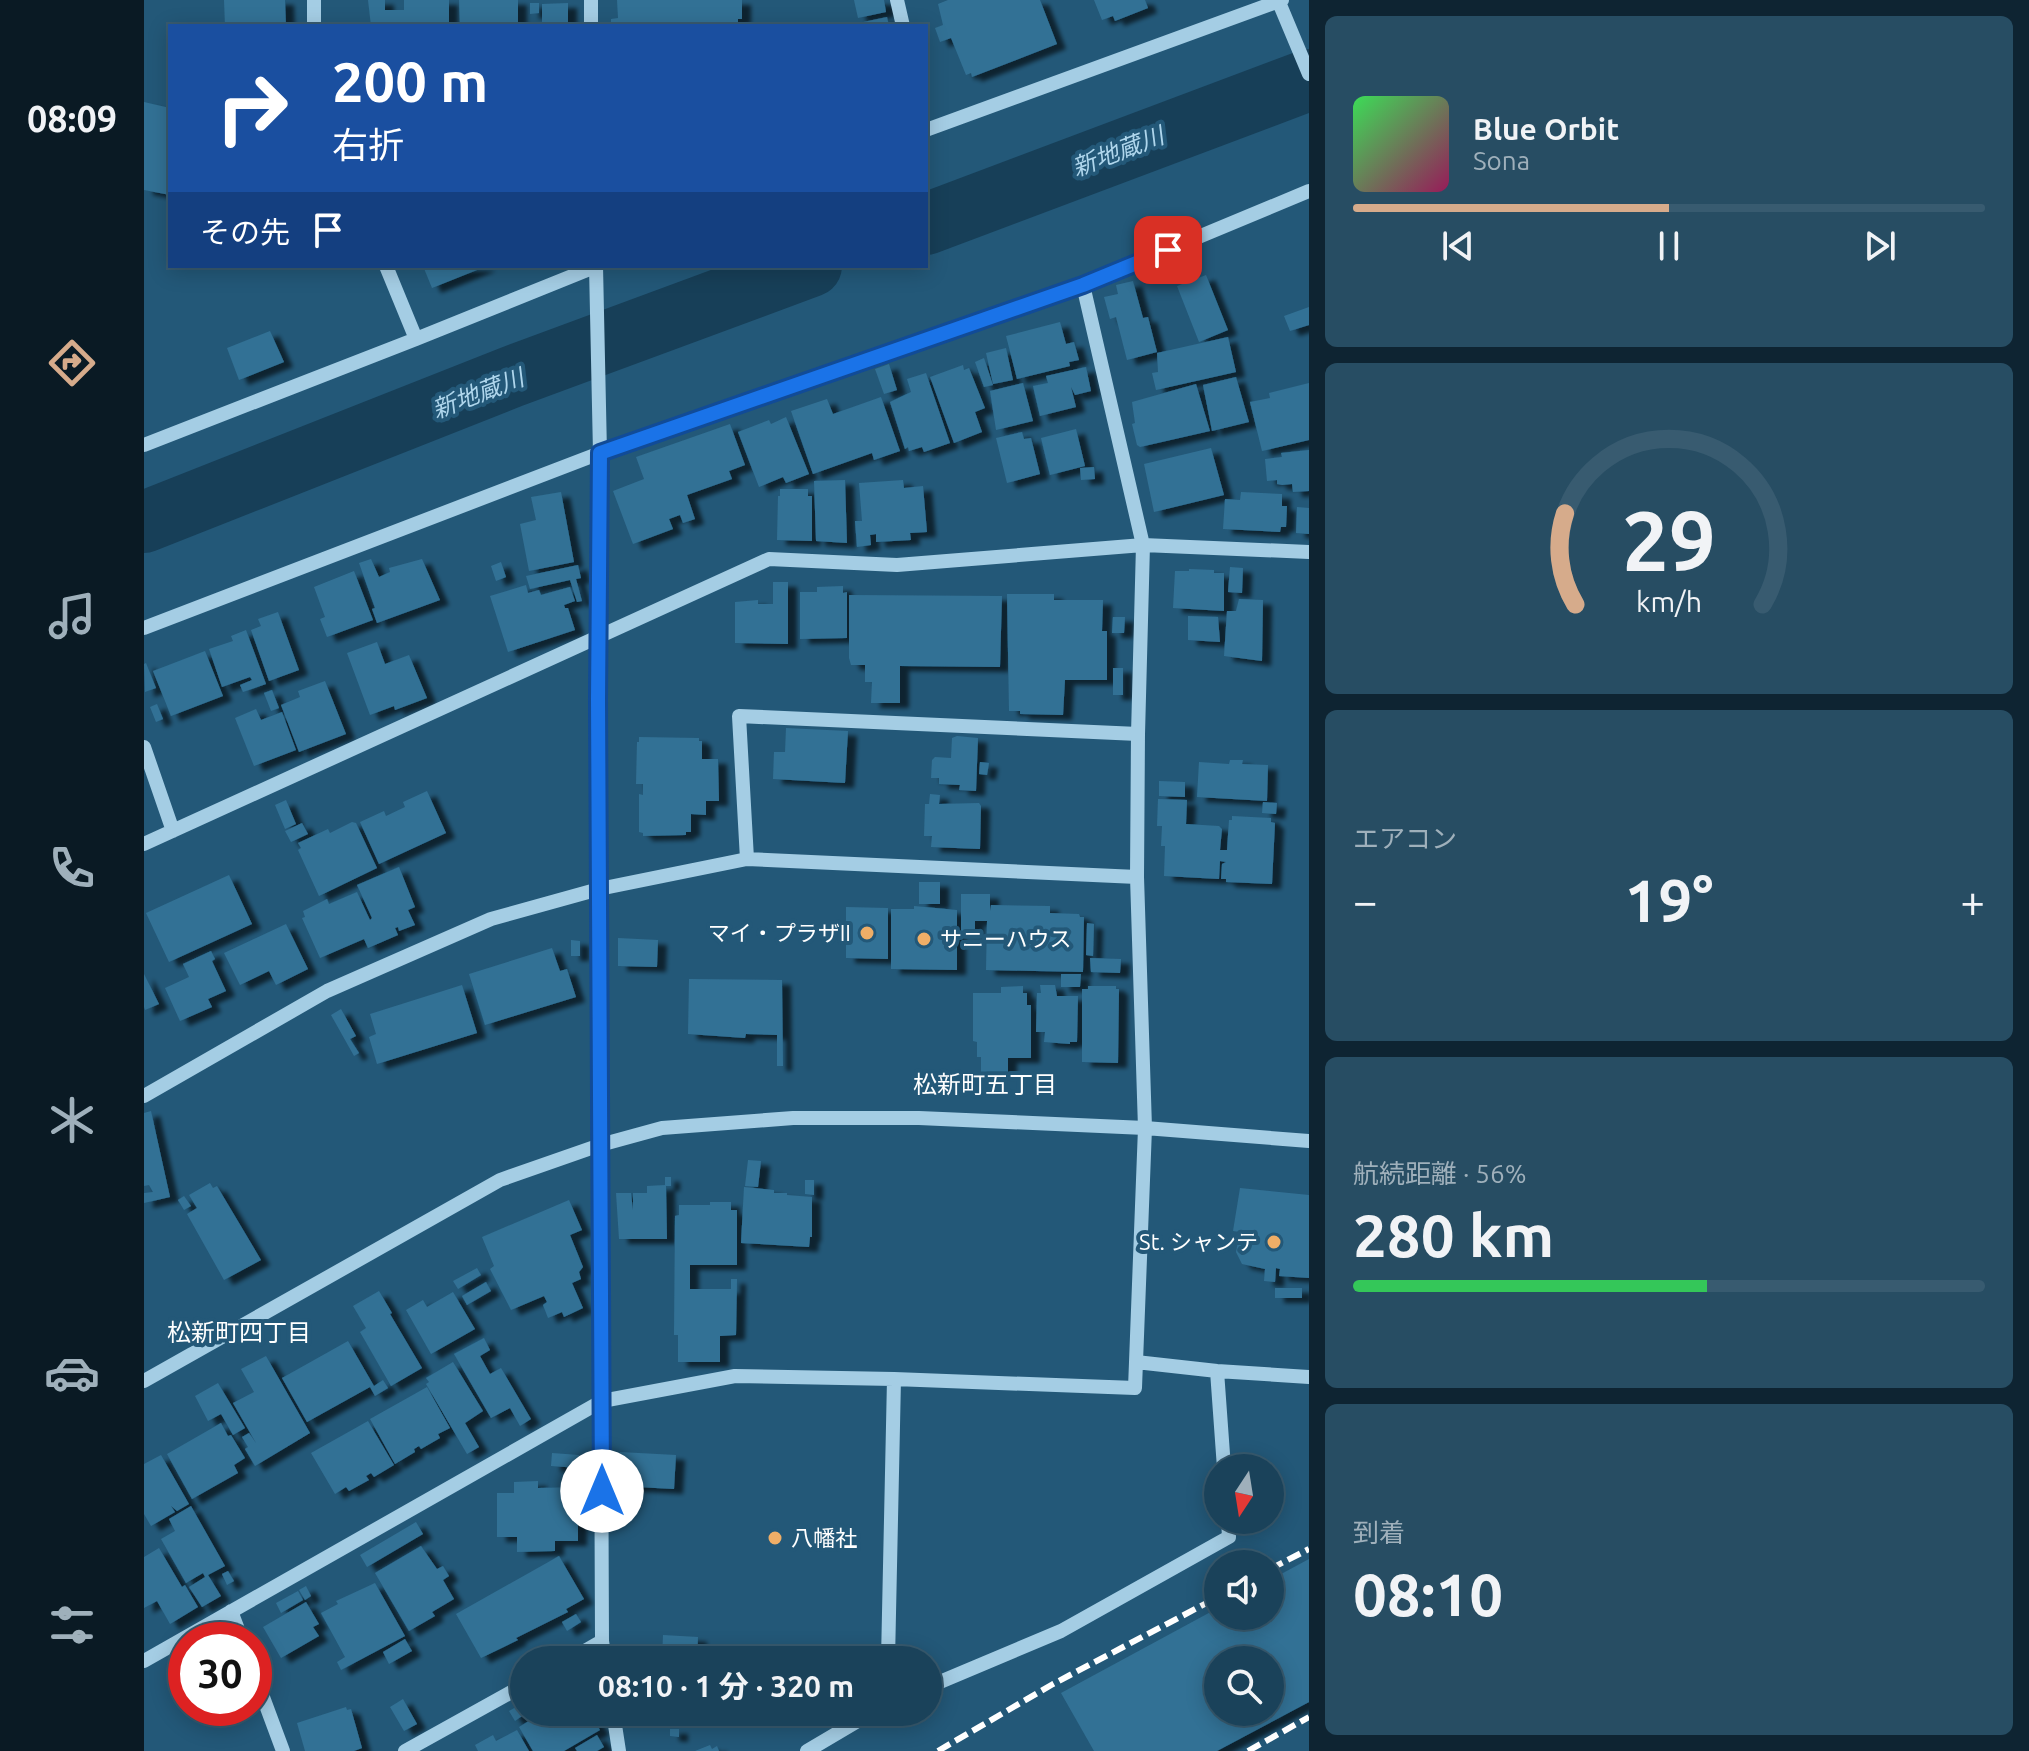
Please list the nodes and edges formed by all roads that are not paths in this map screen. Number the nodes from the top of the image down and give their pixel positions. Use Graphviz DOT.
graph roads {
  1 [pos="314,0"];
  2 [pos="591,0"];
  3 [pos="897,0"];
  4 [pos="1280,1"];
  5 [pos="314,24"];
  6 [pos="591,24"];
  7 [pos="903,24"];
  8 [pos="1309,74"];
  9 [pos="928,129"];
  10 [pos="1309,191"];
  11 [pos="387,268"];
  12 [pos="591,268"];
  13 [pos="596,268"];
  14 [pos="1083,285"];
  15 [pos="416,339"];
  16 [pos="144,445"];
  17 [pos="600,453"];
  18 [pos="1143,545"];
  19 [pos="1309,552"];
  20 [pos="144,628"];
  21 [pos="598,637"];
  22 [pos="1138,734"];
  23 [pos="144,747"];
  24 [pos="173,831"];
  25 [pos="144,844"];
  26 [pos="747,859"];
  27 [pos="1137,877"];
  28 [pos="599,889"];
  29 [pos="144,1096"];
  30 [pos="1145,1128"];
  31 [pos="1309,1141"];
  32 [pos="600,1145"];
  33 [pos="1136,1362"];
  34 [pos="1217,1371"];
  35 [pos="1309,1377"];
  36 [pos="894,1379"];
  37 [pos="144,1381"];
  38 [pos="602,1401"];
  39 [pos="1223,1454"];
  40 [pos="1229,1534"];
  41 [pos="231,1611"];
  42 [pos="235,1622"];
  43 [pos="602,1641"];
  44 [pos="593,1646"];
  45 [pos="603,1646"];
  46 [pos="888,1646"];
  47 [pos="144,1661"];
  48 [pos="942,1681"];
  49 [pos="510,1693"];
  50 [pos="272,1721"];
  51 [pos="615,1726"];
  52 [pos="849,1726"];
  53 [pos="283,1751"];
  54 [pos="405,1751"];
  55 [pos="619,1751"];
  56 [pos="807,1751"];
  1 -- 5 [label="street"];
  2 -- 6 [label="street"];
  3 -- 7 [label="street"];
  4 -- 8 [label="street"];
  4 -- 9 [label="street"];
  10 -- 14 [label="street"];
  11 -- 15 [label="street"];
  12 -- 15 [label="street"];
  13 -- 17 [label="street"];
  14 -- 17 [label="street"];
  14 -- 18 [label="street"];
  15 -- 16 [label="street"];
  17 -- 20 [label="street"];
  17 -- 21 [label="street"];
  18 -- 19 [label="street"];
  18 -- 21 [label="street"];
  18 -- 22 [label="street"];
  21 -- 24 [label="street"];
  21 -- 28 [label="street"];
  22 -- 26 [label="street"];
  22 -- 27 [label="street"];
  23 -- 24 [label="street"];
  24 -- 25 [label="street"];
  26 -- 27 [label="street"];
  26 -- 28 [label="street"];
  27 -- 30 [label="street"];
  28 -- 29 [label="street"];
  28 -- 32 [label="street"];
  30 -- 31 [label="street"];
  30 -- 32 [label="street"];
  30 -- 33 [label="street"];
  32 -- 37 [label="street"];
  32 -- 38 [label="street"];
  33 -- 34 [label="street"];
  33 -- 36 [label="street"];
  34 -- 35 [label="street"];
  34 -- 39 [label="street"];
  36 -- 38 [label="street"];
  36 -- 46 [label="street"];
  38 -- 41 [label="street"];
  38 -- 43 [label="street"];
  40 -- 48 [label="street"];
  41 -- 42 [label="street"];
  41 -- 47 [label="street"];
  43 -- 44 [label="street"];
  43 -- 45 [label="street"];
  49 -- 54 [label="street"];
  50 -- 53 [label="street"];
  51 -- 55 [label="street"];
  52 -- 56 [label="street"];
}
